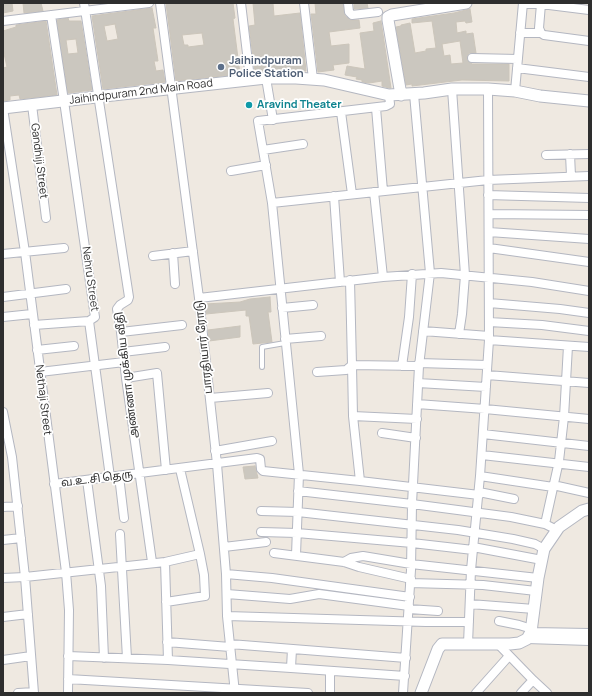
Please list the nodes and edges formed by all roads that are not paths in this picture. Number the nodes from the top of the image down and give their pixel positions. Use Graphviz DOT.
graph roads {
  1 [pos="149,3"];
  2 [pos="160,3"];
  3 [pos="241,3"];
  4 [pos="304,3"];
  5 [pos="348,3"];
  6 [pos="466,3"];
  7 [pos="523,3"];
  8 [pos="541,4"];
  9 [pos="429,6"];
  10 [pos="85,7"];
  11 [pos="378,7"];
  12 [pos="589,10"];
  13 [pos="51,15"];
  14 [pos="388,17"];
  15 [pos="3,21"];
  16 [pos="520,33"];
  17 [pos="541,33"];
  18 [pos="589,40"];
  19 [pos="472,58"];
  20 [pos="518,59"];
  21 [pos="517,68"];
  22 [pos="589,77"];
  23 [pos="266,78"];
  24 [pos="250,79"];
  25 [pos="313,79"];
  26 [pos="171,88"];
  27 [pos="452,89"];
  28 [pos="488,89"];
  29 [pos="515,91"];
  30 [pos="389,94"];
  31 [pos="401,94"];
  32 [pos="414,94"];
  33 [pos="99,97"];
  34 [pos="64,101"];
  35 [pos="589,101"];
  36 [pos="32,105"];
  37 [pos="3,108"];
  38 [pos="376,108"];
  39 [pos="341,112"];
  40 [pos="273,120"];
  41 [pos="303,144"];
  42 [pos="263,150"];
  43 [pos="570,154"];
  44 [pos="589,154"];
  45 [pos="546,155"];
  46 [pos="266,165"];
  47 [pos="231,171"];
  48 [pos="571,176"];
  49 [pos="589,176"];
  50 [pos="488,180"];
  51 [pos="459,183"];
  52 [pos="422,187"];
  53 [pos="382,191"];
  54 [pos="374,192"];
  55 [pos="352,194"];
  56 [pos="488,195"];
  57 [pos="334,196"];
  58 [pos="589,198"];
  59 [pos="272,203"];
  60 [pos="488,214"];
  61 [pos="589,215"];
  62 [pos="46,218"];
  63 [pos="489,232"];
  64 [pos="589,239"];
  65 [pos="64,248"];
  66 [pos="489,248"];
  67 [pos="193,251"];
  68 [pos="25,252"];
  69 [pos="173,253"];
  70 [pos="3,254"];
  71 [pos="153,256"];
  72 [pos="589,262"];
  73 [pos="430,273"];
  74 [pos="412,274"];
  75 [pos="464,275"];
  76 [pos="383,277"];
  77 [pos="489,278"];
  78 [pos="350,280"];
  79 [pos="340,282"];
  80 [pos="175,284"];
  81 [pos="66,288"];
  82 [pos="280,288"];
  83 [pos="589,291"];
  84 [pos="30,293"];
  85 [pos="3,297"];
  86 [pos="199,298"];
  87 [pos="489,303"];
  88 [pos="313,305"];
  89 [pos="282,308"];
  90 [pos="589,313"];
  91 [pos="32,314"];
  92 [pos="3,317"];
  93 [pos="89,321"];
  94 [pos="489,322"];
  95 [pos="34,325"];
  96 [pos="182,325"];
  97 [pos="423,331"];
  98 [pos="589,331"];
  99 [pos="121,332"];
  100 [pos="459,334"];
  101 [pos="321,336"];
  102 [pos="489,338"];
  103 [pos="285,341"];
  104 [pos="74,346"];
  105 [pos="165,346"];
  106 [pos="568,346"];
  107 [pos="589,347"];
  108 [pos="37,350"];
  109 [pos="123,352"];
  110 [pos="124,362"];
  111 [pos="419,364"];
  112 [pos="95,365"];
  113 [pos="352,365"];
  114 [pos="487,365"];
  115 [pos="402,366"];
  116 [pos="262,367"];
  117 [pos="40,372"];
  118 [pos="318,372"];
  119 [pos="487,375"];
  120 [pos="126,378"];
  121 [pos="566,381"];
  122 [pos="418,383"];
  123 [pos="589,383"];
  124 [pos="486,387"];
  125 [pos="268,393"];
  126 [pos="210,398"];
  127 [pos="417,404"];
  128 [pos="485,409"];
  129 [pos="3,412"];
  130 [pos="353,416"];
  131 [pos="564,417"];
  132 [pos="417,419"];
  133 [pos="589,419"];
  134 [pos="382,433"];
  135 [pos="483,434"];
  136 [pos="416,438"];
  137 [pos="272,441"];
  138 [pos="561,443"];
  139 [pos="589,446"];
  140 [pos="216,451"];
  141 [pos="482,455"];
  142 [pos="217,464"];
  143 [pos="558,464"];
  144 [pos="589,467"];
  145 [pos="180,469"];
  146 [pos="166,470"];
  147 [pos="140,474"];
  148 [pos="299,474"];
  149 [pos="480,476"];
  150 [pos="115,477"];
  151 [pos="87,480"];
  152 [pos="360,481"];
  153 [pos="54,484"];
  154 [pos="553,486"];
  155 [pos="414,487"];
  156 [pos="298,490"];
  157 [pos="589,493"];
  158 [pos="479,494"];
  159 [pos="514,499"];
  160 [pos="412,504"];
  161 [pos="18,506"];
  162 [pos="3,507"];
  163 [pos="589,509"];
  164 [pos="261,511"];
  165 [pos="298,512"];
  166 [pos="477,513"];
  167 [pos="124,518"];
  168 [pos="412,525"];
  169 [pos="552,527"];
  170 [pos="261,532"];
  171 [pos="297,533"];
  172 [pos="475,533"];
  173 [pos="120,534"];
  174 [pos="21,538"];
  175 [pos="3,540"];
  176 [pos="266,542"];
  177 [pos="412,543"];
  178 [pos="224,546"];
  179 [pos="540,546"];
  180 [pos="473,549"];
  181 [pos="274,553"];
  182 [pos="200,554"];
  183 [pos="296,555"];
  184 [pos="535,559"];
  185 [pos="152,562"];
  186 [pos="165,562"];
  187 [pos="344,562"];
  188 [pos="411,564"];
  189 [pos="122,566"];
  190 [pos="99,569"];
  191 [pos="471,570"];
  192 [pos="66,572"];
  193 [pos="226,574"];
  194 [pos="25,576"];
  195 [pos="532,577"];
  196 [pos="3,578"];
  197 [pos="410,581"];
  198 [pos="471,584"];
  199 [pos="531,590"];
  200 [pos="227,594"];
  201 [pos="410,597"];
  202 [pos="166,602"];
  203 [pos="470,604"];
  204 [pos="409,608"];
  205 [pos="529,609"];
  206 [pos="438,611"];
  207 [pos="28,614"];
  208 [pos="227,616"];
  209 [pos="3,617"];
  210 [pos="499,621"];
  211 [pos="408,622"];
  212 [pos="469,622"];
  213 [pos="527,630"];
  214 [pos="589,634"];
  215 [pos="468,640"];
  216 [pos="589,641"];
  217 [pos="167,642"];
  218 [pos="498,644"];
  219 [pos="230,645"];
  220 [pos="292,649"];
  221 [pos="31,656"];
  222 [pos="68,656"];
  223 [pos="509,656"];
  224 [pos="104,658"];
  225 [pos="127,658"];
  226 [pos="406,658"];
  227 [pos="3,660"];
  228 [pos="168,660"];
  229 [pos="232,663"];
  230 [pos="291,668"];
  231 [pos="330,671"];
  232 [pos="405,676"];
  233 [pos="68,680"];
  234 [pos="533,680"];
  235 [pos="235,691"];
  236 [pos="34,692"];
  237 [pos="18,693"];
  238 [pos="68,693"];
  239 [pos="308,693"];
  240 [pos="330,693"];
  241 [pos="403,693"];
  242 [pos="421,693"];
  243 [pos="476,693"];
  244 [pos="521,693"];
  245 [pos="547,693"];
  1 -- 10 [label="street"];
  2 -- 26 [label="street, பாரதியார் ரோடு"];
  3 -- 24 [label="street"];
  4 -- 25 [label="street"];
  5 -- 11 [label="street"];
  6 -- 9 [label="street"];
  7 -- 8 [label="street"];
  7 -- 16 [label="street"];
  8 -- 12 [label="street"];
  8 -- 17 [label="street"];
  9 -- 14 [label="street"];
  10 -- 13 [label="street"];
  10 -- 33 [label="street"];
  11 -- 14 [label="street"];
  13 -- 15 [label="street"];
  13 -- 34 [label="street"];
  14 -- 31 [label="street"];
  16 -- 17 [label="street"];
  16 -- 20 [label="street"];
  17 -- 18 [label="street"];
  19 -- 20 [label="street"];
  20 -- 21 [label="street"];
  21 -- 22 [label="street"];
  21 -- 29 [label="street"];
  23 -- 24 [label="street, Jaihindpuram 2nd Main Road"];
  23 -- 25 [label="street, Jaihindpuram 2nd Main Road"];
  23 -- 40 [label="street"];
  24 -- 26 [label="street, Jaihindpuram 2nd Main Road"];
  25 -- 30 [label="street, Jaihindpuram 2nd Main Road"];
  26 -- 33 [label="street, Jaihindpuram 2nd Main Road"];
  26 -- 67 [label="street, பாரதியார் ரோடு"];
  27 -- 28 [label="street, Jaihindpuram 2nd Main Road"];
  27 -- 32 [label="street, Jaihindpuram 2nd Main Road"];
  27 -- 51 [label="street"];
  28 -- 29 [label="street, Jaihindpuram 2nd Main Road"];
  28 -- 50 [label="street"];
  29 -- 35 [label="street, Jaihindpuram 2nd Main Road"];
  30 -- 31 [label="street, Jaihindpuram 2nd Main Road"];
  30 -- 38 [label="street"];
  31 -- 32 [label="street, Jaihindpuram 2nd Main Road"];
  32 -- 52 [label="street"];
  33 -- 34 [label="street, Jaihindpuram 2nd Main Road"];
  33 -- 99 [label="street, அண்ணா முக்கிய வீதி"];
  34 -- 36 [label="street, Jaihindpuram 2nd Main Road"];
  34 -- 93 [label="street, Nehru Street"];
  36 -- 37 [label="street, Jaihindpuram 2nd Main Road"];
  36 -- 62 [label="street, Gandhiji Street"];
  37 -- 68 [label="street, Nethaji Street"];
  38 -- 39 [label="street"];
  38 -- 53 [label="street"];
  39 -- 40 [label="street"];
  39 -- 55 [label="street"];
  40 -- 42 [label="street"];
  41 -- 42 [label="street"];
  42 -- 46 [label="street"];
  43 -- 44 [label="street"];
  43 -- 45 [label="street"];
  43 -- 48 [label="street"];
  46 -- 47 [label="street"];
  46 -- 59 [label="street"];
  48 -- 49 [label="street"];
  48 -- 50 [label="street"];
  50 -- 51 [label="street"];
  50 -- 56 [label="street"];
  51 -- 52 [label="street"];
  51 -- 75 [label="street"];
  52 -- 53 [label="street"];
  52 -- 73 [label="street"];
  53 -- 54 [label="street"];
  54 -- 55 [label="street"];
  54 -- 76 [label="street"];
  55 -- 57 [label="street"];
  56 -- 58 [label="street"];
  56 -- 60 [label="street"];
  57 -- 59 [label="street"];
  57 -- 79 [label="street"];
  59 -- 82 [label="street"];
  60 -- 61 [label="street"];
  60 -- 63 [label="street"];
  63 -- 64 [label="street"];
  63 -- 66 [label="street"];
  65 -- 68 [label="street"];
  66 -- 72 [label="street"];
  66 -- 77 [label="street"];
  67 -- 69 [label="street"];
  67 -- 86 [label="street, பாரதியார் ரோடு"];
  68 -- 70 [label="street"];
  68 -- 84 [label="street, Nethaji Street"];
  69 -- 71 [label="street"];
  69 -- 80 [label="street"];
  73 -- 74 [label="street"];
  73 -- 75 [label="street"];
  73 -- 97 [label="street"];
  74 -- 76 [label="street"];
  74 -- 115 [label="street"];
  75 -- 77 [label="street"];
  75 -- 100 [label="street"];
  76 -- 78 [label="street"];
  77 -- 83 [label="street"];
  77 -- 87 [label="street"];
  78 -- 79 [label="street"];
  78 -- 113 [label="street"];
  79 -- 82 [label="street"];
  81 -- 84 [label="street"];
  82 -- 86 [label="street"];
  82 -- 89 [label="street"];
  84 -- 85 [label="street"];
  84 -- 91 [label="street, Nethaji Street"];
  86 -- 126 [label="street, பாரதியார் ரோடு"];
  87 -- 90 [label="street"];
  87 -- 94 [label="street"];
  88 -- 89 [label="street"];
  89 -- 103 [label="street"];
  91 -- 92 [label="street"];
  91 -- 95 [label="street, Nethaji Street"];
  93 -- 95 [label="street"];
  93 -- 112 [label="street, Nehru Street"];
  94 -- 98 [label="street"];
  94 -- 102 [label="street"];
  95 -- 108 [label="street, Nethaji Street"];
  96 -- 99 [label="street"];
  97 -- 100 [label="street"];
  97 -- 111 [label="street"];
  99 -- 109 [label="street, அண்ணா முக்கிய வீதி"];
  100 -- 102 [label="street"];
  101 -- 103 [label="street"];
  102 -- 106 [label="street"];
  102 -- 114 [label="street"];
  103 -- 116 [label="lane"];
  103 -- 148 [label="street"];
  104 -- 108 [label="street"];
  105 -- 109 [label="street"];
  106 -- 107 [label="street"];
  106 -- 121 [label="street"];
  108 -- 117 [label="street, Nethaji Street"];
  109 -- 110 [label="street, அண்ணா முக்கிய வீதி"];
  110 -- 112 [label="street"];
  110 -- 120 [label="street, அண்ணா முக்கிய வீதி"];
  111 -- 114 [label="street"];
  111 -- 115 [label="street"];
  111 -- 122 [label="street"];
  112 -- 117 [label="street"];
  112 -- 150 [label="street, Nehru Street"];
  113 -- 115 [label="street"];
  113 -- 118 [label="street"];
  113 -- 130 [label="street"];
  114 -- 119 [label="street"];
  117 -- 153 [label="street, Nethaji Street"];
  119 -- 121 [label="street"];
  119 -- 124 [label="street"];
  120 -- 146 [label="street"];
  120 -- 147 [label="street, அண்ணா முக்கிய வீதி"];
  121 -- 123 [label="street"];
  121 -- 131 [label="street"];
  122 -- 124 [label="street"];
  122 -- 127 [label="street"];
  124 -- 128 [label="street"];
  125 -- 126 [label="street"];
  126 -- 140 [label="street, பாரதியார் ரோடு"];
  127 -- 128 [label="street"];
  127 -- 132 [label="street"];
  128 -- 131 [label="street"];
  128 -- 135 [label="street"];
  129 -- 161 [label="street"];
  130 -- 132 [label="street"];
  130 -- 152 [label="street"];
  131 -- 133 [label="street"];
  131 -- 138 [label="street"];
  132 -- 136 [label="street"];
  134 -- 136 [label="street"];
  135 -- 138 [label="street"];
  135 -- 141 [label="street"];
  136 -- 155 [label="street"];
  137 -- 140 [label="street"];
  138 -- 139 [label="street"];
  138 -- 143 [label="street"];
  140 -- 142 [label="street, பாரதியார் ரோடு"];
  141 -- 143 [label="street"];
  141 -- 149 [label="street"];
  142 -- 145 [label="street, வ.உ.சி தெரு"];
  142 -- 148 [label="street, வ.உ.சி தெரு"];
  142 -- 178 [label="street, பாரதியார் ரோடு"];
  143 -- 144 [label="street"];
  143 -- 154 [label="street"];
  145 -- 146 [label="street, வ.உ.சி தெரு"];
  145 -- 182 [label="street"];
  146 -- 147 [label="street, வ.உ.சி தெரு"];
  147 -- 150 [label="street, வ.உ.சி தெரு"];
  147 -- 185 [label="street, அண்ணா முக்கிய வீதி"];
  148 -- 152 [label="street"];
  148 -- 156 [label="street"];
  149 -- 154 [label="street"];
  149 -- 158 [label="street"];
  150 -- 151 [label="street, வ.உ.சி தெரு"];
  150 -- 167 [label="street, Nehru Street"];
  151 -- 153 [label="street, வ.உ.சி தெரு"];
  151 -- 190 [label="street"];
  152 -- 155 [label="street"];
  153 -- 192 [label="street, Nethaji Street"];
  154 -- 157 [label="street"];
  154 -- 169 [label="street"];
  155 -- 158 [label="street"];
  155 -- 160 [label="street"];
  156 -- 160 [label="street"];
  156 -- 165 [label="street"];
  158 -- 159 [label="street"];
  158 -- 166 [label="street"];
  160 -- 166 [label="street"];
  160 -- 168 [label="street"];
  161 -- 162 [label="street"];
  161 -- 174 [label="street"];
  163 -- 169 [label="street"];
  164 -- 165 [label="street"];
  165 -- 168 [label="street"];
  165 -- 171 [label="street"];
  166 -- 169 [label="street"];
  166 -- 172 [label="street"];
  168 -- 172 [label="street"];
  168 -- 177 [label="street"];
  169 -- 179 [label="street"];
  170 -- 171 [label="street"];
  171 -- 177 [label="street"];
  171 -- 183 [label="street"];
  172 -- 179 [label="street"];
  172 -- 180 [label="street"];
  173 -- 189 [label="street"];
  174 -- 175 [label="street"];
  174 -- 194 [label="street"];
  176 -- 178 [label="street"];
  177 -- 180 [label="street"];
  177 -- 188 [label="street"];
  178 -- 193 [label="street, பாரதியார் ரோடு"];
  179 -- 184 [label="street"];
  180 -- 184 [label="street"];
  180 -- 191 [label="street"];
  181 -- 183 [label="street"];
  182 -- 186 [label="street"];
  182 -- 202 [label="street"];
  183 -- 187 [label="street"];
  184 -- 195 [label="street"];
  185 -- 186 [label="street"];
  185 -- 189 [label="street"];
  186 -- 202 [label="street"];
  187 -- 188 [label="street"];
  187 -- 197 [label="street"];
  188 -- 191 [label="street"];
  188 -- 197 [label="street"];
  189 -- 190 [label="street"];
  189 -- 225 [label="street"];
  190 -- 192 [label="street"];
  190 -- 224 [label="street"];
  191 -- 195 [label="street"];
  191 -- 198 [label="street"];
  192 -- 194 [label="street"];
  192 -- 222 [label="street, Nethaji Street"];
  193 -- 200 [label="street, பாரதியார் ரோடு"];
  193 -- 201 [label="street"];
  194 -- 196 [label="street"];
  194 -- 207 [label="street"];
  195 -- 199 [label="street"];
  197 -- 198 [label="street"];
  197 -- 201 [label="street"];
  198 -- 199 [label="street"];
  198 -- 203 [label="street"];
  199 -- 205 [label="street"];
  200 -- 204 [label="street"];
  200 -- 208 [label="street, பாரதியார் ரோடு"];
  201 -- 204 [label="street"];
  202 -- 217 [label="street"];
  203 -- 205 [label="street"];
  203 -- 212 [label="street"];
  204 -- 206 [label="street"];
  204 -- 211 [label="street"];
  205 -- 213 [label="street"];
  207 -- 209 [label="street"];
  207 -- 221 [label="street"];
  208 -- 211 [label="street"];
  208 -- 219 [label="street, பாரதியார் ரோடு"];
  210 -- 213 [label="street"];
  211 -- 212 [label="street"];
  211 -- 226 [label="street"];
  212 -- 215 [label="street"];
  213 -- 214 [label="street"];
  213 -- 216 [label="street"];
  213 -- 218 [label="street"];
  215 -- 218 [label="street"];
  215 -- 242 [label="street"];
  217 -- 219 [label="street"];
  217 -- 228 [label="street"];
  218 -- 223 [label="street"];
  219 -- 220 [label="street"];
  219 -- 229 [label="street, பாரதியார் ரோடு"];
  220 -- 226 [label="street"];
  220 -- 230 [label="street"];
  221 -- 227 [label="street"];
  221 -- 236 [label="street"];
  222 -- 224 [label="street"];
  222 -- 233 [label="street, Nethaji Street"];
  223 -- 234 [label="street"];
  223 -- 243 [label="street"];
  224 -- 225 [label="street"];
  225 -- 228 [label="street"];
  226 -- 232 [label="street"];
  228 -- 229 [label="street"];
  229 -- 230 [label="street"];
  229 -- 235 [label="street, பாரதியார் ரோடு"];
  230 -- 231 [label="street"];
  231 -- 232 [label="street"];
  231 -- 240 [label="street"];
  232 -- 241 [label="street"];
  233 -- 235 [label="street"];
  233 -- 238 [label="street, Nethaji Street"];
  234 -- 244 [label="street"];
  234 -- 245 [label="street"];
  235 -- 239 [label="street"];
  236 -- 237 [label="street"];
}
